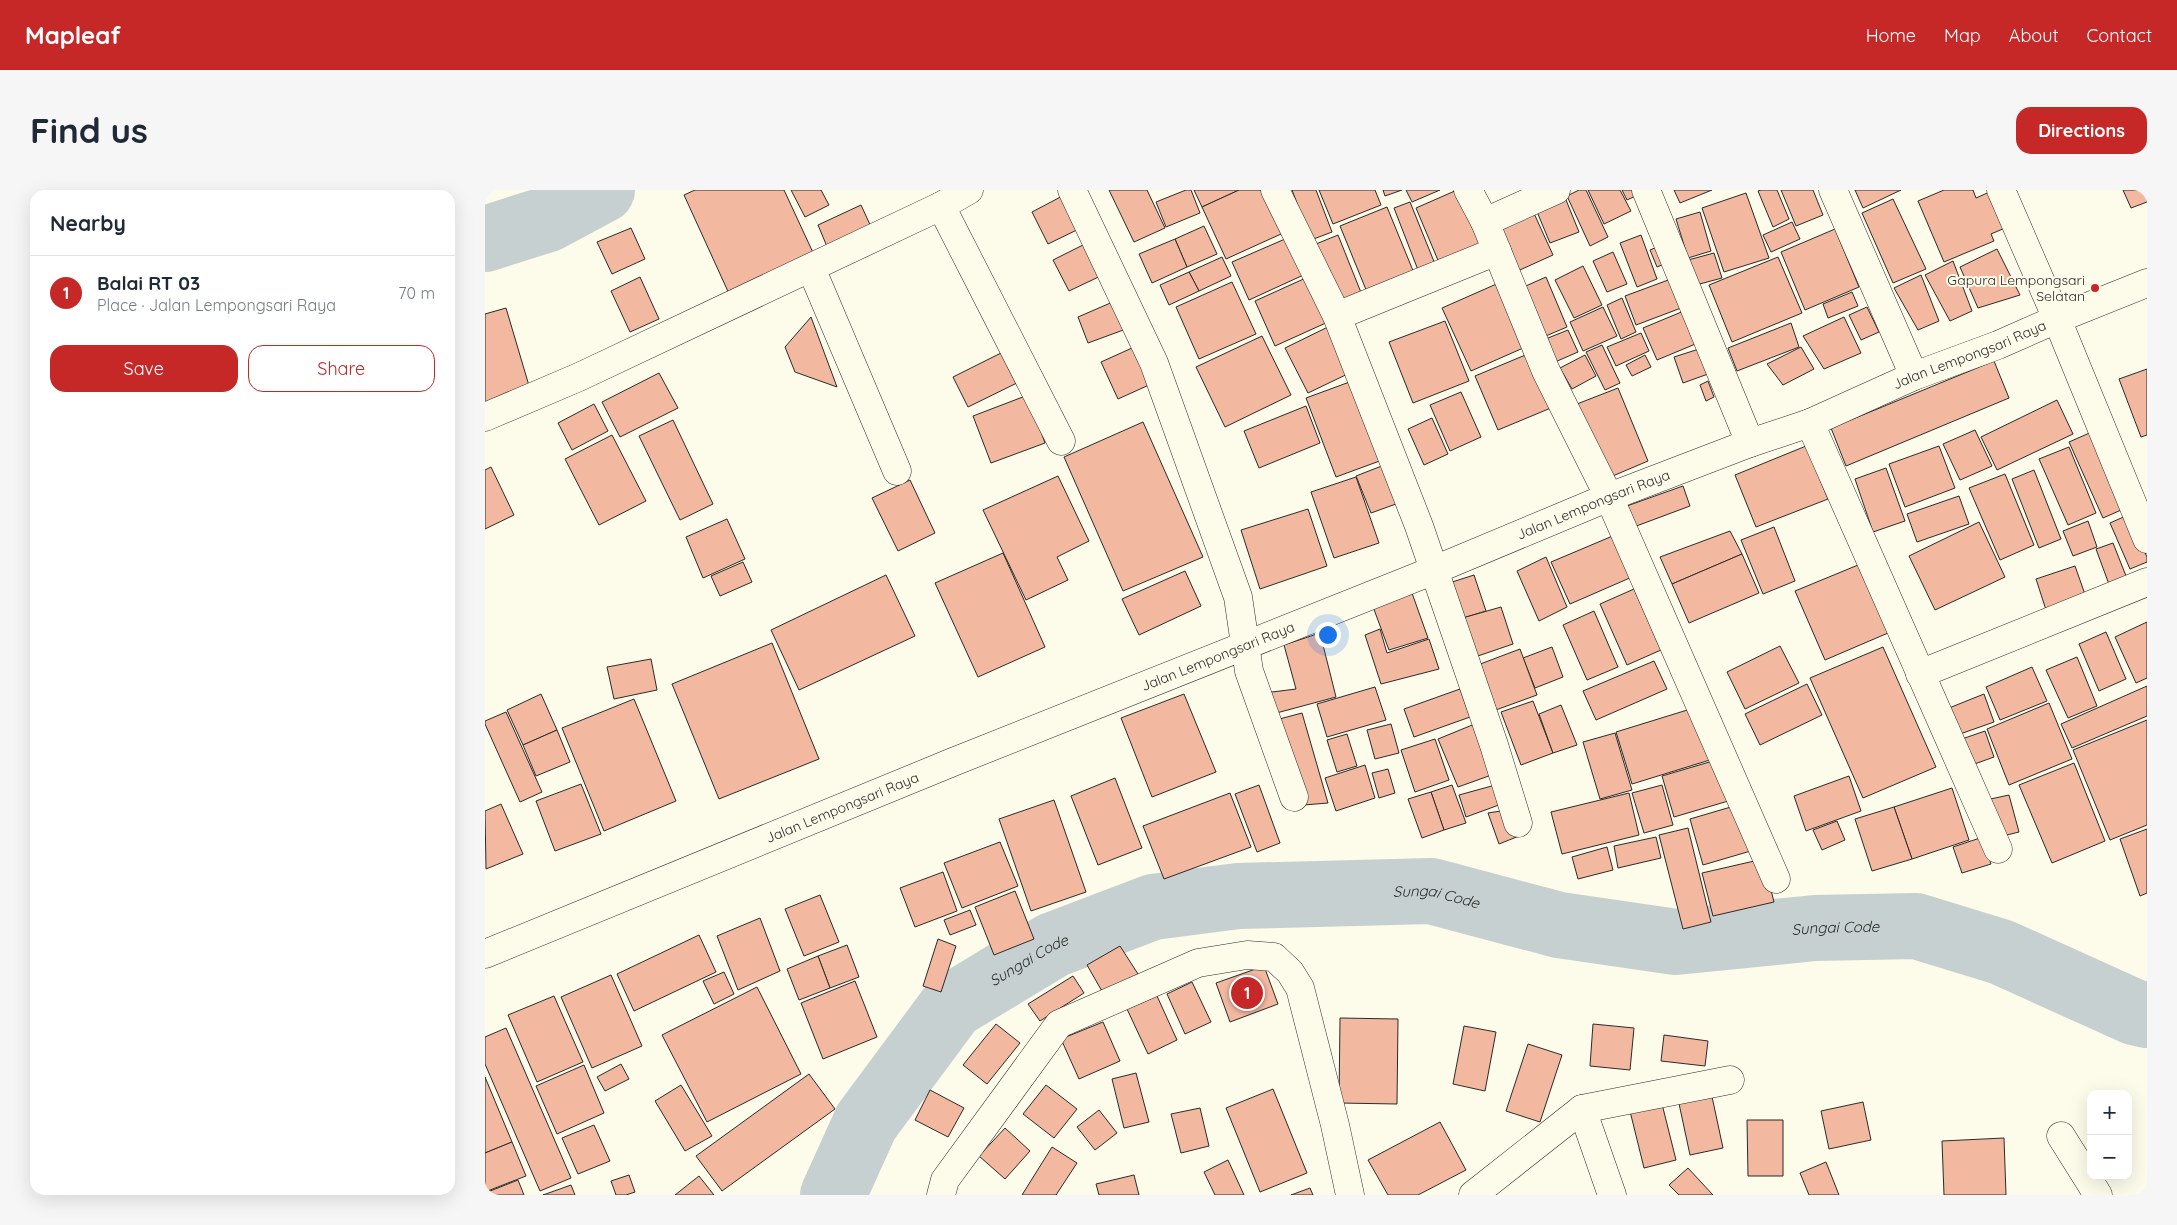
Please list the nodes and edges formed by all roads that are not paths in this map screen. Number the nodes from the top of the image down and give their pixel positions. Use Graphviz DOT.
graph roads {
  1 [pos="969,190"];
  2 [pos="1072,190"];
  3 [pos="1275,190"];
  4 [pos="1468,190"];
  5 [pos="1556,190"];
  6 [pos="1646,190"];
  7 [pos="1833,190"];
  8 [pos="2001,190"];
  9 [pos="941,206"];
  10 [pos="1485,222"];
  11 [pos="1497,251"];
  12 [pos="811,268"];
  13 [pos="2147,283"];
  14 [pos="1337,316"];
  15 [pos="2057,319"];
  16 [pos="1915,376"];
  17 [pos="485,417"];
  18 [pos="1810,423"];
  19 [pos="1061,441"];
  20 [pos="1750,443"];
  21 [pos="897,470"];
  22 [pos="1609,497"];
  23 [pos="2147,539"];
  24 [pos="1432,571"];
  25 [pos="2147,582"];
  26 [pos="1244,646"];
  27 [pos="1920,674"];
  28 [pos="1294,797"];
  29 [pos="1518,823"];
  30 [pos="1998,849"];
  31 [pos="1776,879"];
  32 [pos="485,954"];
  33 [pos="1730,1080"];
  34 [pos="1582,1109"];
  35 [pos="2061,1136"];
  36 [pos="941,1195"];
  37 [pos="1350,1195"];
  38 [pos="1473,1195"];
  39 [pos="1611,1195"];
  40 [pos="2098,1195"];
  1 -- 9 [label="street"];
  2 -- 26 [label="street"];
  3 -- 14 [label="street"];
  4 -- 10 [label="street"];
  5 -- 10 [label="street"];
  6 -- 20 [label="street"];
  7 -- 16 [label="street"];
  8 -- 15 [label="street"];
  9 -- 12 [label="street"];
  9 -- 19 [label="street"];
  10 -- 11 [label="street"];
  11 -- 14 [label="street"];
  11 -- 22 [label="street"];
  12 -- 17 [label="street"];
  12 -- 21 [label="street"];
  13 -- 15 [label="street, Jalan Lempongsari Raya"];
  14 -- 24 [label="street"];
  15 -- 16 [label="street, Jalan Lempongsari Raya"];
  15 -- 23 [label="street"];
  16 -- 18 [label="street, Jalan Lempongsari Raya"];
  18 -- 20 [label="street, Jalan Lempongsari Raya"];
  18 -- 27 [label="street"];
  20 -- 22 [label="street, Jalan Lempongsari Raya"];
  22 -- 24 [label="street, Jalan Lempongsari Raya"];
  22 -- 31 [label="street"];
  24 -- 26 [label="street, Jalan Lempongsari Raya"];
  24 -- 29 [label="street"];
  25 -- 27 [label="street"];
  26 -- 28 [label="street"];
  26 -- 32 [label="street, Jalan Lempongsari Raya"];
  27 -- 30 [label="street"];
  33 -- 34 [label="street"];
  34 -- 38 [label="street"];
  34 -- 39 [label="street"];
  35 -- 40 [label="street"];
  36 -- 37 [label="street"];
}
